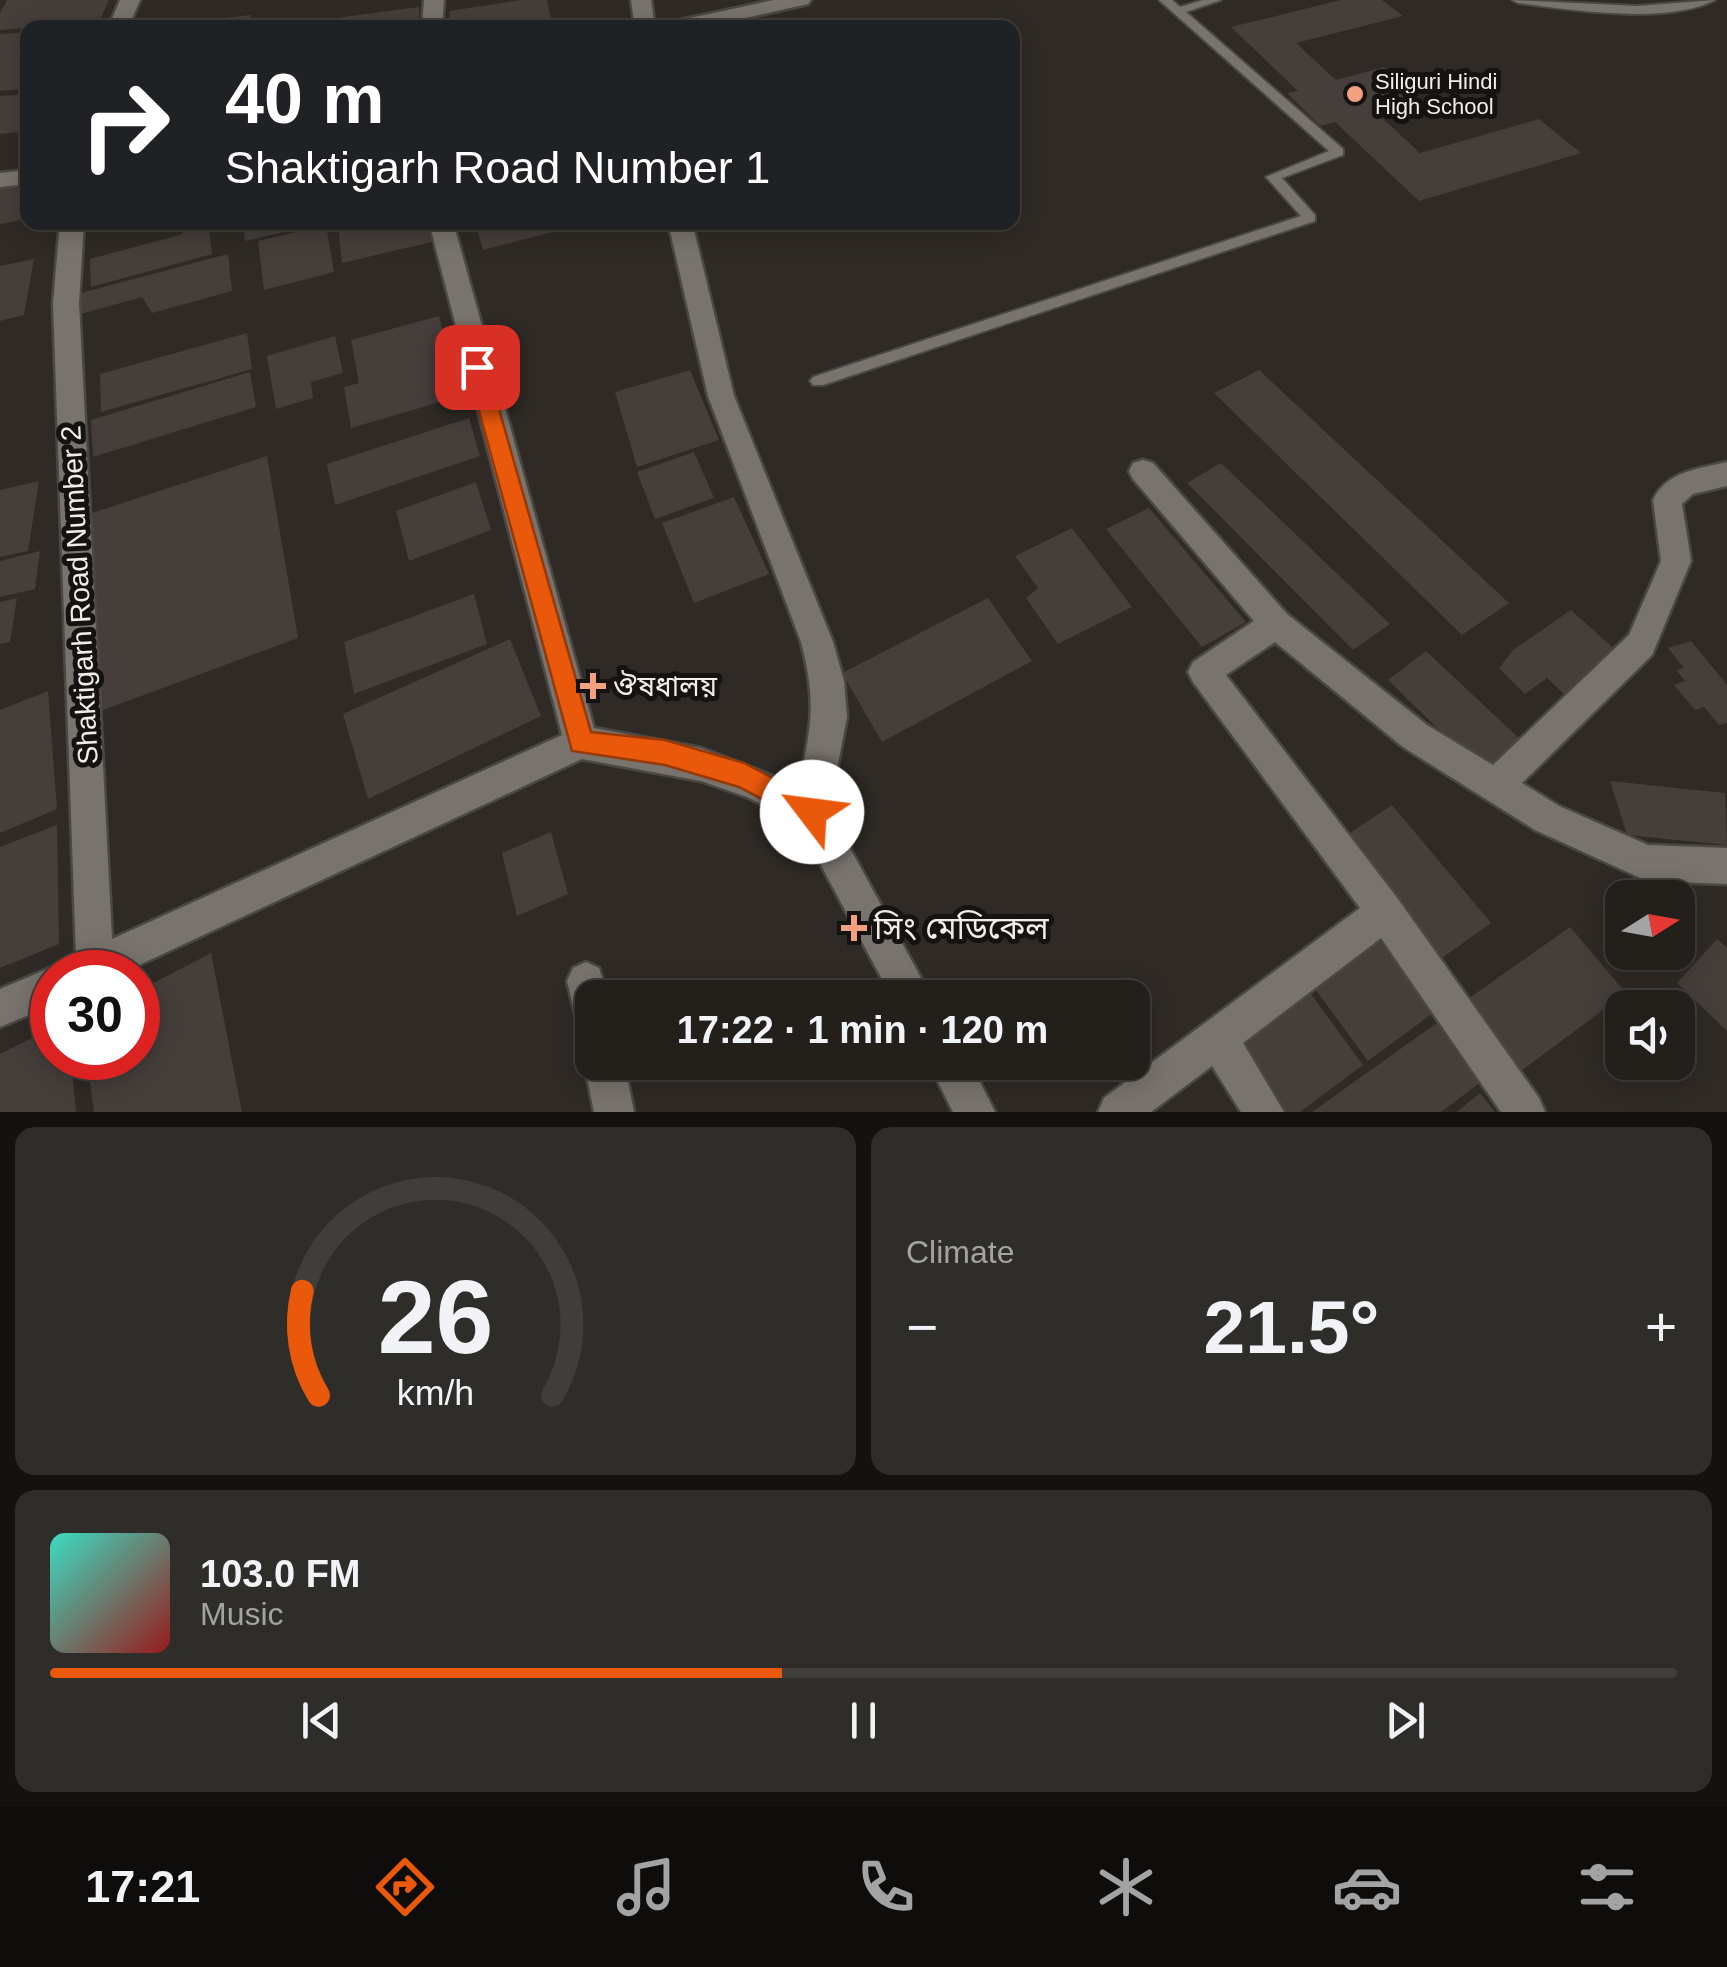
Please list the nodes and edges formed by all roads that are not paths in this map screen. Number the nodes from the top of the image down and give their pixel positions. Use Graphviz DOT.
graph roads {
  1 [pos="801,0"];
  2 [pos="1165,0"];
  3 [pos="1215,0"];
  4 [pos="1518,0"];
  5 [pos="1709,0"];
  6 [pos="1178,11"];
  7 [pos="709,20"];
  8 [pos="71,230"];
  9 [pos="443,230"];
  10 [pos="682,230"];
  11 [pos="818,381"];
  12 [pos="1144,471"];
  13 [pos="1727,474"];
  14 [pos="1276,624"];
  15 [pos="581,743"];
  16 [pos="1494,786"];
  17 [pos="812,812"];
  18 [pos="1727,866"];
  19 [pos="1385,912"];
  20 [pos="89,950"];
  21 [pos="133,950"];
  22 [pos="903,980"];
  23 [pos="30,995"];
  24 [pos="0,1008"];
  25 [pos="1217,1038"];
  26 [pos="608,1080"];
  27 [pos="958,1080"];
  28 [pos="614,1112"];
  29 [pos="975,1112"];
  30 [pos="1118,1112"];
  31 [pos="1264,1112"];
  32 [pos="1525,1112"];
  1 -- 7 [label="street"];
  2 -- 6 [label="lane"];
  3 -- 6 [label="lane"];
  4 -- 5 [label="lane"];
  6 -- 11 [label="lane"];
  8 -- 20 [label="street, Shaktigarh Road Number 2"];
  9 -- 15 [label="street"];
  10 -- 17 [label="street"];
  12 -- 14 [label="street"];
  13 -- 16 [label="street"];
  14 -- 16 [label="street"];
  14 -- 19 [label="street"];
  15 -- 17 [label="street"];
  15 -- 21 [label="street"];
  16 -- 18 [label="street"];
  17 -- 22 [label="street"];
  19 -- 25 [label="street"];
  19 -- 32 [label="street"];
  23 -- 24 [label="street"];
  25 -- 30 [label="street"];
  25 -- 31 [label="street"];
  26 -- 28 [label="street"];
  27 -- 29 [label="street"];
}
